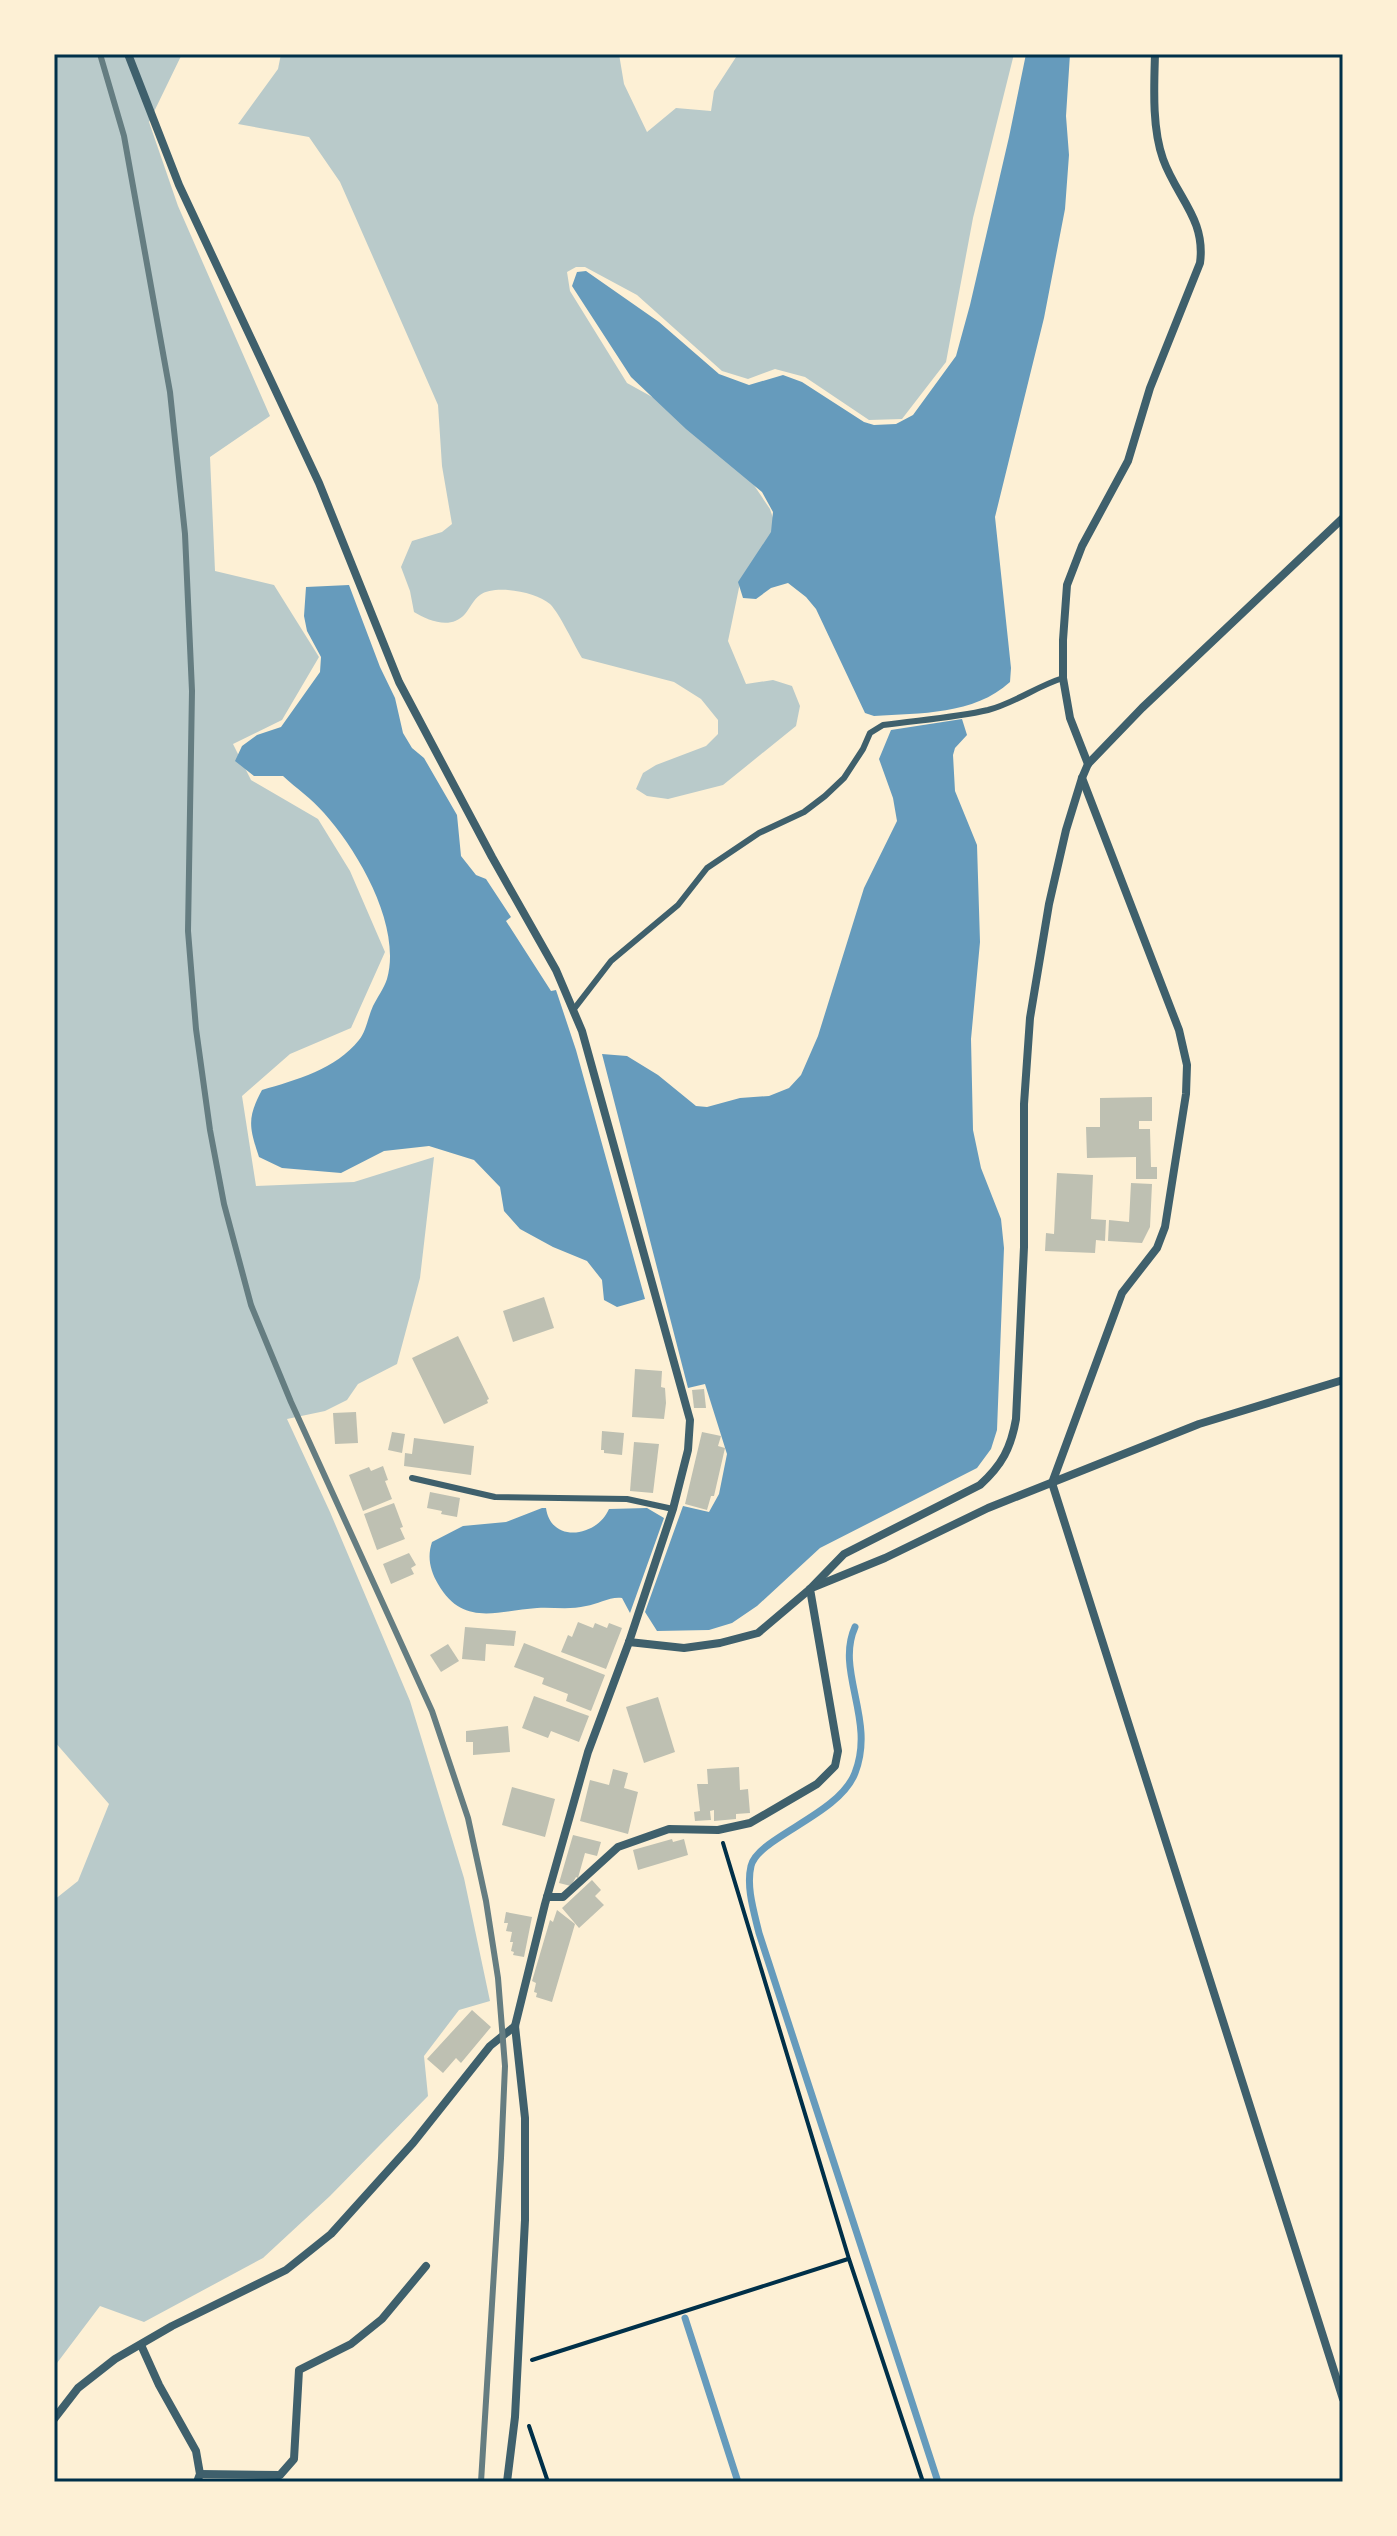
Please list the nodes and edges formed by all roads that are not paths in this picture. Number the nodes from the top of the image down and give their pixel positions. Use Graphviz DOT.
graph roads {
  1 [pos="128,54"];
  2 [pos="1155,54"];
  3 [pos="1343,518"];
  4 [pos="1063,678"];
  5 [pos="1088,764"];
  6 [pos="1082,778"];
  7 [pos="574,1009"];
  8 [pos="1343,1380"];
  9 [pos="412,1478"];
  10 [pos="1052,1483"];
  11 [pos="673,1509"];
  12 [pos="810,1589"];
  13 [pos="629,1642"];
  14 [pos="547,1897"];
  15 [pos="515,2026"];
  16 [pos="426,2266"];
  17 [pos="141,2345"];
  18 [pos="1343,2399"];
  19 [pos="54,2419"];
  20 [pos="198,2478"];
  21 [pos="507,2482"];
  1 -- 7 [label="street"];
  2 -- 4 [label="street"];
  3 -- 5 [label="street"];
  4 -- 5 [label="street"];
  4 -- 7 [label="lane"];
  5 -- 6 [label="street"];
  6 -- 10 [label="street"];
  6 -- 12 [label="street"];
  7 -- 11 [label="street"];
  8 -- 10 [label="street"];
  9 -- 11 [label="lane"];
  10 -- 12 [label="street"];
  10 -- 18 [label="street"];
  11 -- 13 [label="street"];
  12 -- 13 [label="street"];
  12 -- 14 [label="street"];
  13 -- 14 [label="street"];
  14 -- 15 [label="street"];
  15 -- 17 [label="street"];
  15 -- 21 [label="street"];
  16 -- 20 [label="street"];
  17 -- 19 [label="street"];
  17 -- 20 [label="street"];
}
